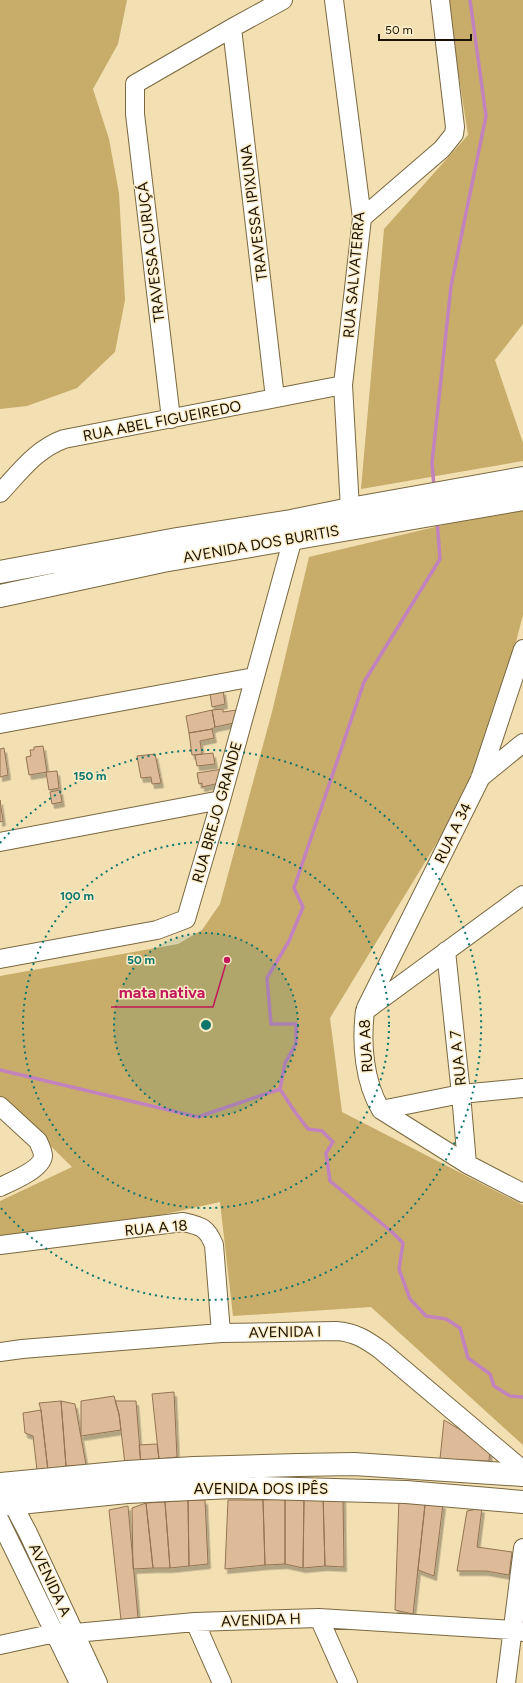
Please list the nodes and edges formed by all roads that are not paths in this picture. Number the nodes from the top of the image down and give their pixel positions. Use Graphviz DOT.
graph roads {
  1 [pos="283,0"];
  2 [pos="334,0"];
  3 [pos="440,0"];
  4 [pos="232,28"];
  5 [pos="362,218"];
  6 [pos="343,385"];
  7 [pos="275,398"];
  8 [pos="171,419"];
  9 [pos="523,478"];
  10 [pos="0,493"];
  11 [pos="523,499"];
  12 [pos="436,503"];
  13 [pos="351,518"];
  14 [pos="292,530"];
  15 [pos="0,572"];
  16 [pos="0,596"];
  17 [pos="523,649"];
  18 [pos="254,677"];
  19 [pos="0,724"];
  20 [pos="523,743"];
  21 [pos="480,778"];
  22 [pos="221,800"];
  23 [pos="0,842"];
  24 [pos="523,895"];
  25 [pos="446,951"];
  26 [pos="0,959"];
  27 [pos="365,1011"];
  28 [pos="523,1088"];
  29 [pos="462,1094"];
  30 [pos="0,1106"];
  31 [pos="381,1110"];
  32 [pos="467,1164"];
  33 [pos="0,1187"];
  34 [pos="523,1193"];
  35 [pos="0,1245"];
  36 [pos="221,1333"];
  37 [pos="0,1352"];
  38 [pos="523,1470"];
  39 [pos="523,1475"];
  40 [pos="1,1482"];
  41 [pos="523,1502"];
  42 [pos="4,1510"];
  43 [pos="523,1548"];
  44 [pos="319,1618"];
  45 [pos="194,1622"];
  46 [pos="518,1631"];
  47 [pos="55,1633"];
  48 [pos="75,1633"];
  49 [pos="0,1646"];
  50 [pos="79,1683"];
  51 [pos="98,1683"];
  52 [pos="222,1683"];
  53 [pos="348,1683"];
  54 [pos="506,1683"];
  1 -- 4 [label="street"];
  2 -- 5 [label="street, RUA SALVATERRA"];
  3 -- 5 [label="street"];
  4 -- 7 [label="street, TRAVESSA IPIXUNA"];
  4 -- 8 [label="street, TRAVESSA CURUÇÁ"];
  5 -- 6 [label="street, RUA SALVATERRA"];
  6 -- 7 [label="street, RUA ABEL FIGUEIREDO"];
  6 -- 13 [label="street, RUA SALVATERRA"];
  7 -- 8 [label="street, RUA ABEL FIGUEIREDO"];
  8 -- 10 [label="street, RUA ABEL FIGUEIREDO"];
  9 -- 12 [label="main road, AVENIDA DOS BURITIS"];
  11 -- 12 [label="main road, AVENIDA DOS BURITIS"];
  12 -- 13 [label="main road, AVENIDA DOS BURITIS"];
  13 -- 14 [label="main road, AVENIDA DOS BURITIS"];
  14 -- 15 [label="main road, AVENIDA DOS BURITIS"];
  14 -- 16 [label="main road, AVENIDA DOS BURITIS"];
  14 -- 18 [label="street, RUA BREJO GRANDE"];
  17 -- 21 [label="street, RUA A 34"];
  18 -- 19 [label="street"];
  18 -- 22 [label="street, RUA BREJO GRANDE"];
  20 -- 21 [label="street"];
  21 -- 27 [label="street, RUA A 34"];
  22 -- 23 [label="street"];
  22 -- 26 [label="street, RUA BREJO GRANDE"];
  24 -- 25 [label="street, RUA A8"];
  25 -- 27 [label="street, RUA A8"];
  25 -- 29 [label="street, RUA A 7"];
  27 -- 31 [label="street, RUA A8"];
  28 -- 29 [label="street"];
  29 -- 31 [label="street"];
  29 -- 32 [label="street, RUA A 7"];
  30 -- 33 [label="street"];
  31 -- 32 [label="street"];
  32 -- 34 [label="street"];
  35 -- 36 [label="street, RUA A 18"];
  36 -- 37 [label="street, AVENIDA I"];
  36 -- 38 [label="street, AVENIDA I"];
  39 -- 40 [label="main road, AVENIDA DOS IPÊS"];
  40 -- 42 [label="street, AVENIDA A"];
  41 -- 42 [label="main road, AVENIDA DOS IPÊS"];
  42 -- 47 [label="street, AVENIDA A"];
  42 -- 48 [label="street, AVENIDA A"];
  43 -- 46 [label="street"];
  44 -- 45 [label="street, AVENIDA H"];
  44 -- 46 [label="street, AVENIDA H"];
  44 -- 53 [label="street"];
  45 -- 48 [label="street, AVENIDA H"];
  45 -- 52 [label="street"];
  46 -- 54 [label="street"];
  47 -- 48 [label="street, AVENIDA H"];
  47 -- 49 [label="street, AVENIDA H"];
  47 -- 50 [label="street, AVENIDA A"];
  48 -- 51 [label="street, AVENIDA A"];
}
